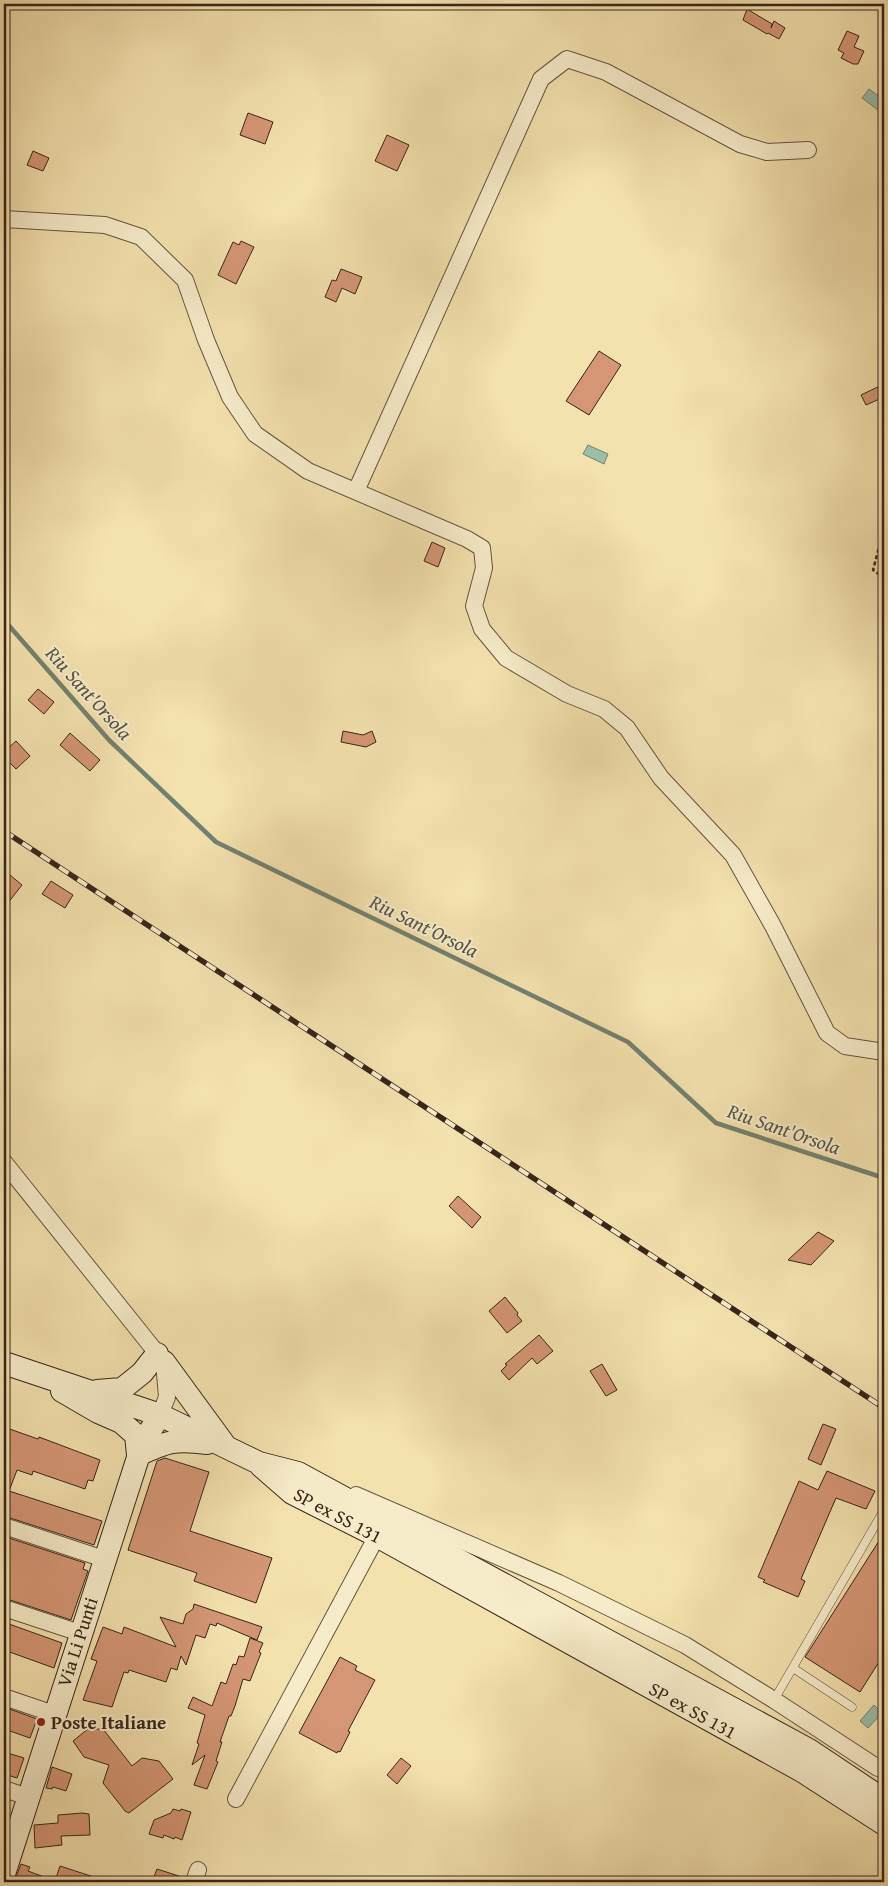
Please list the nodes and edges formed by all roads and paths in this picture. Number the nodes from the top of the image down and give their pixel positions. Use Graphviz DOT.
graph roads {
  1 [pos="808,150"];
  2 [pos="4,219"];
  3 [pos="884,439"];
  4 [pos="356,491"];
  5 [pos="884,578"];
  6 [pos="884,1052"];
  7 [pos="4,1162"];
  8 [pos="160,1358"];
  9 [pos="14,1366"];
  10 [pos="93,1392"];
  11 [pos="160,1415"];
  12 [pos="223,1446"];
  13 [pos="138,1455"];
  14 [pos="259,1463"];
  15 [pos="344,1499"];
  16 [pos="884,1510"];
  17 [pos="4,1526"];
  18 [pos="376,1536"];
  19 [pos="104,1559"];
  20 [pos="4,1608"];
  21 [pos="80,1633"];
  22 [pos="793,1668"];
  23 [pos="4,1697"];
  24 [pos="774,1700"];
  25 [pos="852,1707"];
  26 [pos="54,1714"];
  27 [pos="878,1768"];
  28 [pos="4,1789"];
  29 [pos="28,1797"];
  30 [pos="236,1799"];
  31 [pos="884,1800"];
  32 [pos="884,1824"];
  33 [pos="4,1874"];
  1 -- 4 [label="street"];
  2 -- 4 [label="street"];
  3 -- 5 [label="path"];
  4 -- 6 [label="street"];
  7 -- 8 [label="street"];
  8 -- 10 [label="main road"];
  8 -- 11 [label="street"];
  8 -- 12 [label="main road"];
  9 -- 10 [label="main road"];
  9 -- 13 [label="main road"];
  10 -- 11 [label="main road"];
  11 -- 12 [label="main road"];
  11 -- 13 [label="main road, Via Li Punti"];
  12 -- 13 [label="main road"];
  12 -- 14 [label="main road"];
  13 -- 19 [label="main road, Via Li Punti"];
  14 -- 15 [label="main road, SP ex SS 131"];
  14 -- 18 [label="main road, SP ex SS 131"];
  15 -- 24 [label="street"];
  15 -- 31 [label="main road, SP ex SS 131"];
  16 -- 22 [label="lane"];
  17 -- 19 [label="street"];
  18 -- 30 [label="street"];
  18 -- 32 [label="main road, SP ex SS 131"];
  19 -- 21 [label="main road, Via Li Punti"];
  20 -- 21 [label="street"];
  21 -- 26 [label="main road, Via Li Punti"];
  22 -- 24 [label="lane"];
  22 -- 25 [label="lane"];
  23 -- 26 [label="street"];
  24 -- 27 [label="street"];
  26 -- 29 [label="main road, Via Li Punti"];
  28 -- 29 [label="street"];
  29 -- 33 [label="main road, Via Li Punti"];
}
